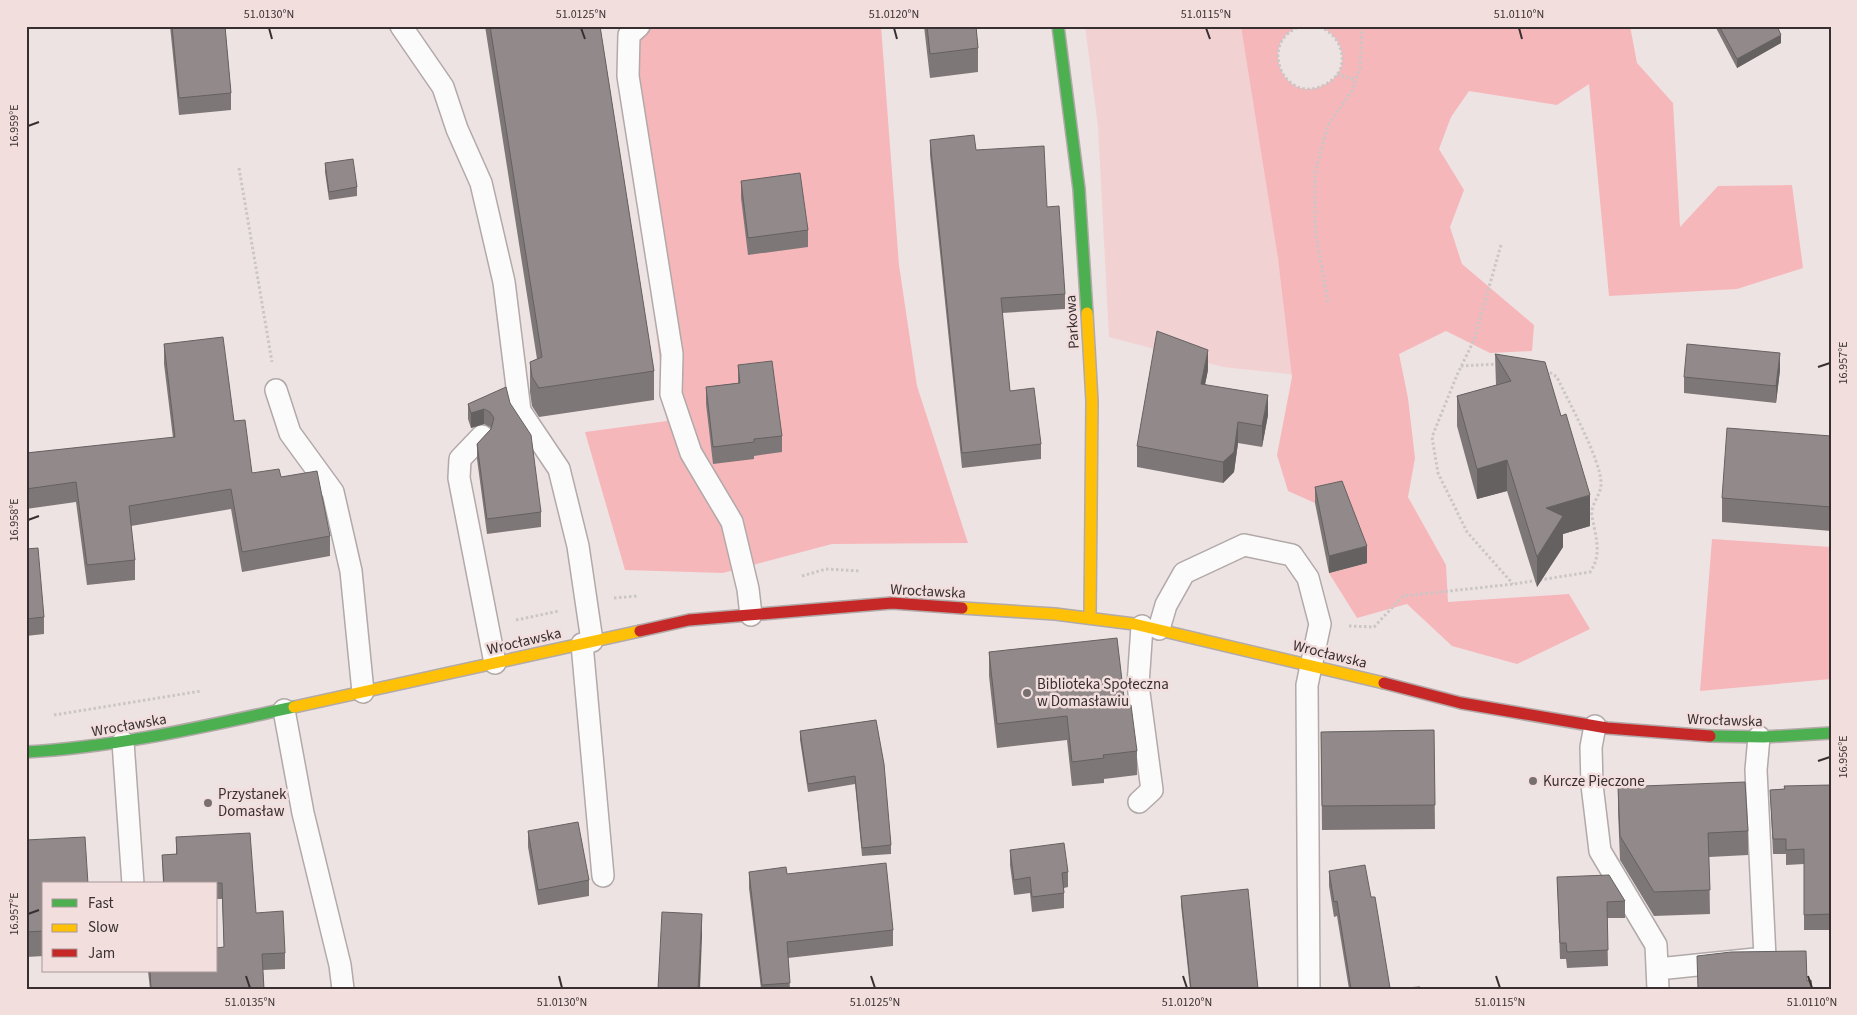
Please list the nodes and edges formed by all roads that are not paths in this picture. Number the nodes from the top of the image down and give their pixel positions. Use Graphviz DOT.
graph roads {
  1 [pos="401,26"];
  2 [pos="639,26"];
  3 [pos="1058,26"];
  4 [pos="276,390"];
  5 [pos="482,436"];
  6 [pos="751,615"];
  7 [pos="1090,617"];
  8 [pos="1150,627"];
  9 [pos="587,642"];
  10 [pos="495,663"];
  11 [pos="1311,664"];
  12 [pos="363,692"];
  13 [pos="284,710"];
  14 [pos="1595,726"];
  15 [pos="1831,733"];
  16 [pos="1759,737"];
  17 [pos="123,742"];
  18 [pos="26,752"];
  19 [pos="1139,802"];
  20 [pos="603,876"];
  21 [pos="132,882"];
  22 [pos="1658,979"];
  23 [pos="343,989"];
  24 [pos="1309,989"];
  1 -- 9 [label="lane"];
  2 -- 6 [label="lane"];
  3 -- 7 [label="main road, Parkowa"];
  4 -- 12 [label="lane"];
  5 -- 10 [label="lane"];
  6 -- 7 [label="main road, Wrocławska"];
  6 -- 9 [label="main road, Wrocławska"];
  7 -- 8 [label="main road, Wrocławska"];
  8 -- 11 [label="main road, Wrocławska"];
  8 -- 11 [label="lane"];
  8 -- 19 [label="lane"];
  9 -- 10 [label="main road, Wrocławska"];
  9 -- 20 [label="lane"];
  10 -- 12 [label="main road, Wrocławska"];
  11 -- 14 [label="main road, Wrocławska"];
  11 -- 24 [label="lane"];
  12 -- 13 [label="main road, Wrocławska"];
  13 -- 17 [label="main road, Wrocławska"];
  13 -- 23 [label="lane"];
  14 -- 16 [label="main road, Wrocławska"];
  14 -- 22 [label="lane"];
  15 -- 16 [label="main road, Wrocławska"];
  16 -- 22 [label="lane"];
  17 -- 18 [label="main road, Wrocławska"];
  17 -- 21 [label="lane"];
}
